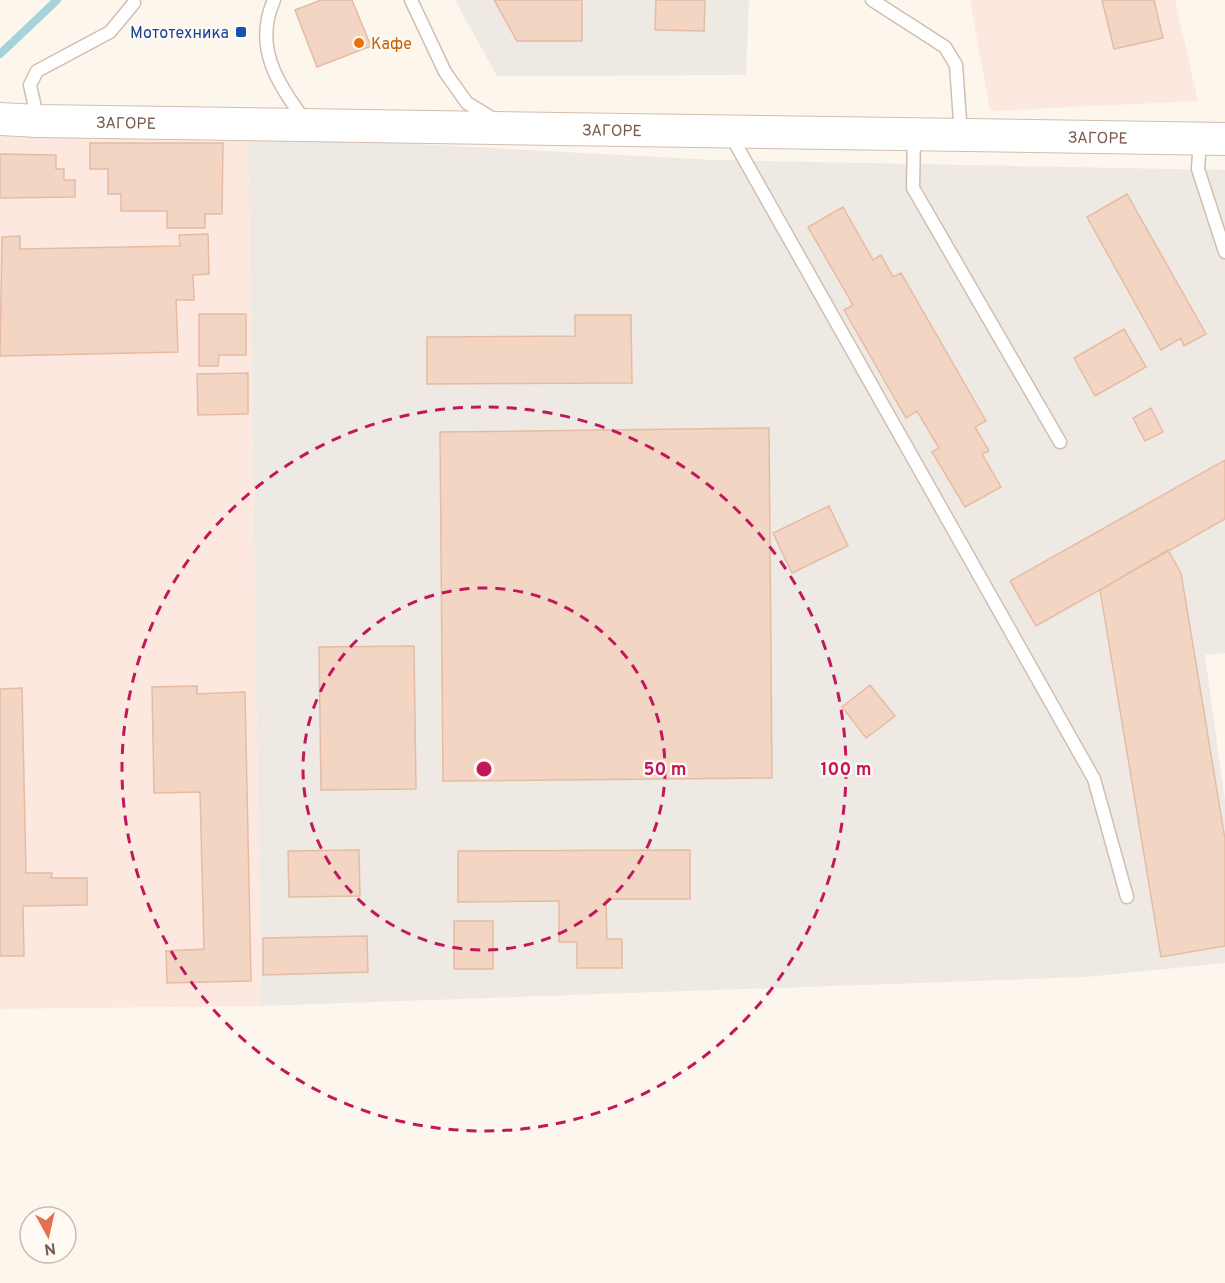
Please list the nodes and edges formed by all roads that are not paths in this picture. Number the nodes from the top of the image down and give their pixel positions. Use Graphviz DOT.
graph roads {
  1 [pos="273,0"];
  2 [pos="411,0"];
  3 [pos="872,0"];
  4 [pos="134,3"];
  5 [pos="0,119"];
  6 [pos="38,121"];
  7 [pos="309,125"];
  8 [pos="508,129"];
  9 [pos="729,132"];
  10 [pos="914,135"];
  11 [pos="961,136"];
  12 [pos="1213,139"];
  13 [pos="1225,252"];
  14 [pos="1060,442"];
  15 [pos="1127,897"];
  1 -- 7 [label="lane"];
  2 -- 8 [label="lane"];
  3 -- 11 [label="lane"];
  4 -- 6 [label="lane"];
  5 -- 6 [label="street, ЗАГОРЕ"];
  6 -- 7 [label="street, ЗАГОРЕ"];
  7 -- 8 [label="street, ЗАГОРЕ"];
  8 -- 9 [label="street, ЗАГОРЕ"];
  9 -- 10 [label="street, ЗАГОРЕ"];
  9 -- 15 [label="lane"];
  10 -- 11 [label="street, ЗАГОРЕ"];
  10 -- 14 [label="lane"];
  11 -- 12 [label="street, ЗАГОРЕ"];
  12 -- 13 [label="lane"];
}
